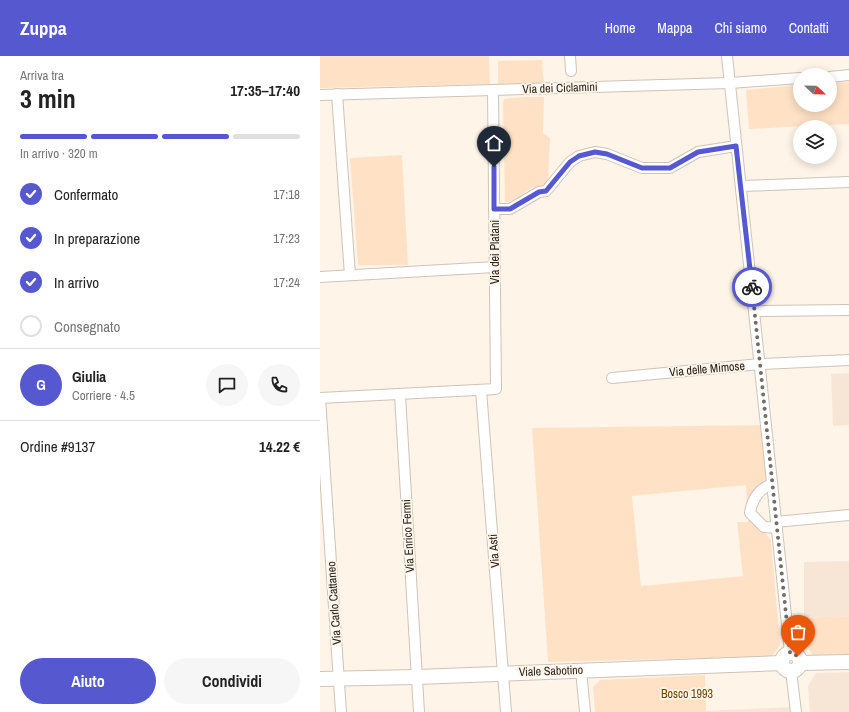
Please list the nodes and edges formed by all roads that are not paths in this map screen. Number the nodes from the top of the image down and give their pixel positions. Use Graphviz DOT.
graph roads {
  1 [pos="570,56"];
  2 [pos="727,56"];
  3 [pos="571,71"];
  4 [pos="849,75"];
  5 [pos="837,76"];
  6 [pos="793,78"];
  7 [pos="730,83"];
  8 [pos="493,90"];
  9 [pos="337,94"];
  10 [pos="320,95"];
  11 [pos="736,146"];
  12 [pos="849,182"];
  13 [pos="741,186"];
  14 [pos="494,209"];
  15 [pos="495,267"];
  16 [pos="350,275"];
  17 [pos="320,276"];
  18 [pos="849,310"];
  19 [pos="755,311"];
  20 [pos="849,360"];
  21 [pos="760,364"];
  22 [pos="612,378"];
  23 [pos="481,390"];
  24 [pos="400,395"];
  25 [pos="320,398"];
  26 [pos="772,484"];
  27 [pos="849,514"];
  28 [pos="776,525"];
  29 [pos="849,662"];
  30 [pos="791,663"];
  31 [pos="581,670"];
  32 [pos="503,674"];
  33 [pos="416,677"];
  34 [pos="339,678"];
  35 [pos="320,679"];
  36 [pos="341,712"];
  37 [pos="419,712"];
  38 [pos="506,712"];
  39 [pos="585,712"];
  40 [pos="796,712"];
  1 -- 3 [label="street, Via dei Ciclamini"];
  2 -- 7 [label="street"];
  4 -- 5 [label="street"];
  6 -- 7 [label="street, Via dei Ciclamini"];
  7 -- 8 [label="street, Via dei Ciclamini"];
  7 -- 11 [label="street"];
  8 -- 9 [label="street, Via dei Ciclamini"];
  8 -- 14 [label="street, Via dei Platani"];
  9 -- 10 [label="street, Via dei Ciclamini"];
  9 -- 16 [label="street"];
  11 -- 13 [label="street"];
  11 -- 14 [label="street"];
  12 -- 13 [label="street"];
  13 -- 19 [label="street"];
  14 -- 15 [label="street, Via dei Platani"];
  15 -- 16 [label="street"];
  15 -- 23 [label="street, Via dei Platani"];
  16 -- 17 [label="street"];
  18 -- 19 [label="street"];
  19 -- 21 [label="street"];
  20 -- 21 [label="street, Via delle Mimose"];
  21 -- 22 [label="street, Via delle Mimose"];
  21 -- 26 [label="street"];
  23 -- 24 [label="street"];
  23 -- 32 [label="street, Via Asti"];
  24 -- 25 [label="street"];
  24 -- 33 [label="street, Via Enrico Fermi"];
  25 -- 34 [label="street, Via Carlo Cattaneo"];
  26 -- 28 [label="street"];
  26 -- 28 [label="street"];
  27 -- 28 [label="street"];
  28 -- 30 [label="street"];
  29 -- 30 [label="street, Viale Sabotino"];
  30 -- 31 [label="street, Viale Sabotino"];
  30 -- 40 [label="street"];
  31 -- 32 [label="street, Viale Sabotino"];
  31 -- 39 [label="street"];
  32 -- 33 [label="street, Viale Sabotino"];
  32 -- 38 [label="street, Via Asti"];
  33 -- 34 [label="street, Viale Sabotino"];
  33 -- 37 [label="street, Via Enrico Fermi"];
  34 -- 35 [label="street, Viale Sabotino"];
  34 -- 36 [label="street, Via Carlo Cattaneo"];
}
